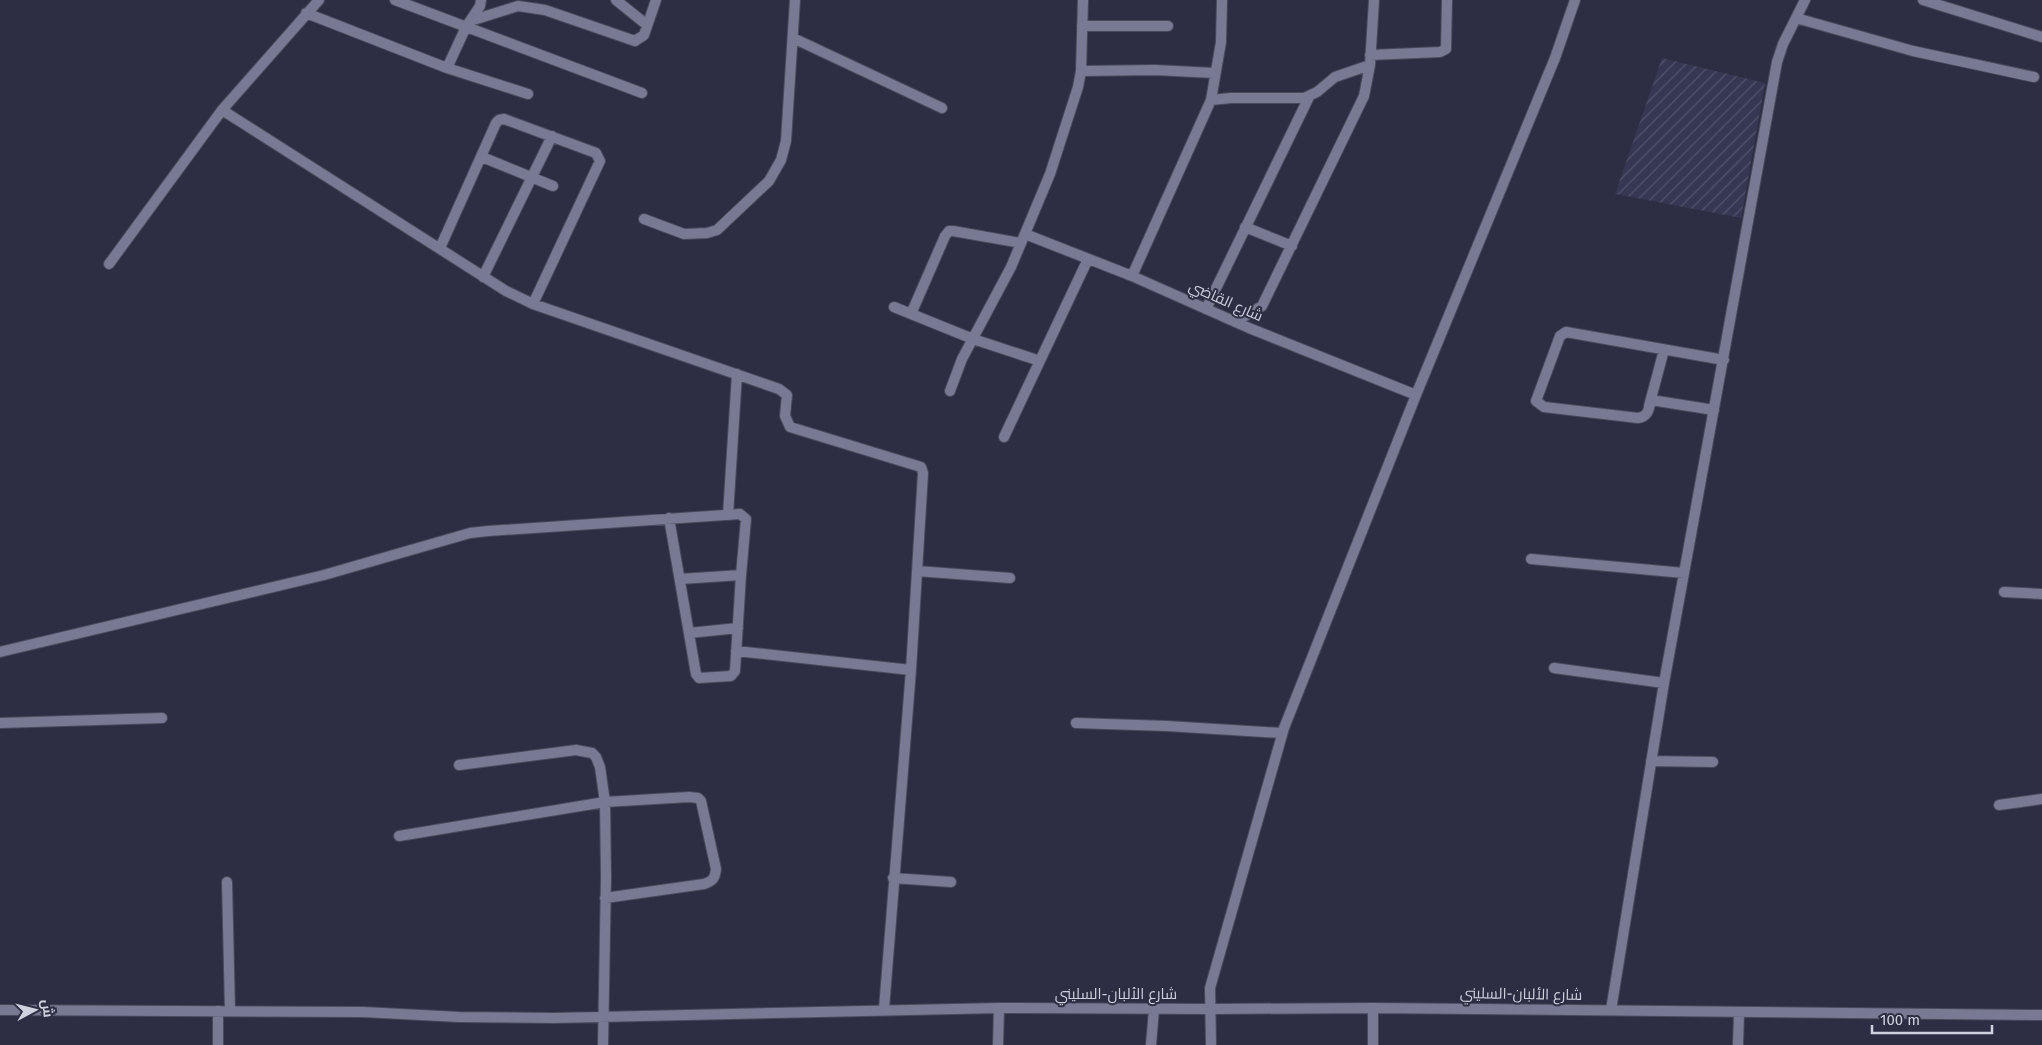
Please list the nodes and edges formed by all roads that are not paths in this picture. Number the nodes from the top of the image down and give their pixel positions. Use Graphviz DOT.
graph roads {
  1 [pos="319,0"];
  2 [pos="395,0"];
  3 [pos="481,0"];
  4 [pos="616,0"];
  5 [pos="656,0"];
  6 [pos="795,0"];
  7 [pos="1083,0"];
  8 [pos="1222,0"];
  9 [pos="1374,0"];
  10 [pos="1447,0"];
  11 [pos="1575,0"];
  12 [pos="1805,0"];
  13 [pos="1923,0"];
  14 [pos="306,14"];
  15 [pos="1796,18"];
  16 [pos="468,24"];
  17 [pos="647,25"];
  18 [pos="1082,26"];
  19 [pos="1168,26"];
  20 [pos="2042,37"];
  21 [pos="793,38"];
  22 [pos="1370,60"];
  23 [pos="447,68"];
  24 [pos="1081,70"];
  25 [pos="1215,72"];
  26 [pos="2034,77"];
  27 [pos="642,92"];
  28 [pos="528,94"];
  29 [pos="1309,97"];
  30 [pos="1211,100"];
  31 [pos="942,108"];
  32 [pos="222,110"];
  33 [pos="552,136"];
  34 [pos="482,157"];
  35 [pos="532,178"];
  36 [pos="553,186"];
  37 [pos="644,220"];
  38 [pos="1245,228"];
  39 [pos="1023,239"];
  40 [pos="1292,246"];
  41 [pos="440,248"];
  42 [pos="1088,259"];
  43 [pos="109,264"];
  44 [pos="1132,276"];
  45 [pos="483,277"];
  46 [pos="533,304"];
  47 [pos="894,308"];
  48 [pos="1206,309"];
  49 [pos="911,314"];
  50 [pos="1235,322"];
  51 [pos="973,339"];
  52 [pos="1664,350"];
  53 [pos="1724,360"];
  54 [pos="1040,361"];
  55 [pos="737,374"];
  56 [pos="950,391"];
  57 [pos="1416,395"];
  58 [pos="1536,402"];
  59 [pos="1714,410"];
  60 [pos="1004,437"];
  61 [pos="728,515"];
  62 [pos="670,518"];
  63 [pos="1531,559"];
  64 [pos="917,571"];
  65 [pos="1684,573"];
  66 [pos="741,575"];
  67 [pos="1010,578"];
  68 [pos="680,580"];
  69 [pos="2004,592"];
  70 [pos="2042,594"];
  71 [pos="738,628"];
  72 [pos="689,633"];
  73 [pos="736,651"];
  74 [pos="0,652"];
  75 [pos="1554,668"];
  76 [pos="911,670"];
  77 [pos="1664,683"];
  78 [pos="162,718"];
  79 [pos="0,723"];
  80 [pos="1076,723"];
  81 [pos="1282,733"];
  82 [pos="1651,761"];
  83 [pos="1713,762"];
  84 [pos="459,765"];
  85 [pos="2042,799"];
  86 [pos="605,802"];
  87 [pos="1999,805"];
  88 [pos="399,836"];
  89 [pos="893,878"];
  90 [pos="227,882"];
  91 [pos="951,882"];
  92 [pos="605,898"];
  93 [pos="1000,1008"];
  94 [pos="1373,1008"];
  95 [pos="884,1009"];
  96 [pos="1154,1009"];
  97 [pos="1211,1009"];
  98 [pos="0,1010"];
  99 [pos="1611,1010"];
  100 [pos="218,1011"];
  101 [pos="230,1011"];
  102 [pos="1739,1013"];
  103 [pos="2042,1016"];
  104 [pos="603,1017"];
  105 [pos="218,1045"];
  106 [pos="603,1045"];
  107 [pos="998,1045"];
  108 [pos="1151,1045"];
  109 [pos="1211,1045"];
  110 [pos="1373,1045"];
  111 [pos="1738,1045"];
  1 -- 14 [label="street"];
  2 -- 16 [label="street"];
  3 -- 16 [label="street"];
  4 -- 17 [label="street"];
  5 -- 17 [label="street"];
  6 -- 21 [label="street"];
  7 -- 18 [label="street"];
  8 -- 25 [label="street"];
  9 -- 22 [label="street"];
  10 -- 22 [label="street"];
  11 -- 57 [label="street"];
  12 -- 15 [label="street"];
  13 -- 20 [label="street"];
  14 -- 23 [label="street"];
  14 -- 32 [label="street"];
  15 -- 26 [label="street"];
  15 -- 53 [label="street"];
  16 -- 17 [label="street"];
  16 -- 23 [label="street"];
  16 -- 27 [label="street"];
  18 -- 19 [label="street"];
  18 -- 24 [label="street"];
  21 -- 31 [label="street"];
  21 -- 37 [label="street"];
  22 -- 29 [label="street"];
  22 -- 40 [label="street"];
  23 -- 28 [label="street"];
  24 -- 25 [label="street"];
  24 -- 39 [label="street"];
  25 -- 30 [label="street"];
  29 -- 30 [label="street"];
  29 -- 38 [label="street"];
  30 -- 44 [label="street"];
  32 -- 41 [label="street"];
  32 -- 43 [label="street"];
  33 -- 34 [label="street"];
  33 -- 35 [label="street"];
  33 -- 46 [label="street"];
  34 -- 35 [label="street"];
  34 -- 41 [label="street"];
  35 -- 36 [label="street"];
  35 -- 45 [label="street"];
  38 -- 40 [label="street"];
  38 -- 48 [label="street"];
  39 -- 42 [label="street, شارع القاضي"];
  39 -- 49 [label="street, شارع القاضي"];
  39 -- 51 [label="street"];
  40 -- 50 [label="street"];
  41 -- 45 [label="street"];
  42 -- 44 [label="street, شارع القاضي"];
  42 -- 54 [label="street"];
  44 -- 48 [label="street, شارع القاضي"];
  45 -- 46 [label="street"];
  46 -- 55 [label="street"];
  47 -- 49 [label="street"];
  48 -- 50 [label="street, شارع القاضي"];
  49 -- 51 [label="street"];
  50 -- 57 [label="street, شارع القاضي"];
  51 -- 54 [label="street"];
  51 -- 56 [label="street"];
  52 -- 53 [label="street"];
  52 -- 58 [label="street"];
  52 -- 58 [label="street"];
  53 -- 59 [label="street"];
  54 -- 60 [label="street"];
  55 -- 61 [label="street"];
  55 -- 64 [label="street"];
  57 -- 81 [label="street"];
  58 -- 59 [label="street"];
  59 -- 65 [label="street"];
  61 -- 62 [label="street"];
  61 -- 66 [label="street"];
  62 -- 68 [label="street"];
  62 -- 74 [label="street"];
  63 -- 65 [label="street"];
  64 -- 67 [label="street"];
  64 -- 76 [label="street"];
  65 -- 77 [label="street"];
  66 -- 68 [label="street"];
  66 -- 71 [label="street"];
  68 -- 72 [label="street"];
  69 -- 70 [label="street"];
  71 -- 72 [label="street"];
  71 -- 73 [label="street"];
  72 -- 73 [label="street"];
  73 -- 76 [label="street"];
  75 -- 77 [label="street"];
  76 -- 89 [label="street"];
  77 -- 82 [label="street"];
  78 -- 79 [label="street"];
  80 -- 81 [label="street"];
  81 -- 97 [label="street"];
  82 -- 83 [label="street"];
  82 -- 99 [label="street"];
  84 -- 86 [label="street"];
  85 -- 87 [label="street"];
  86 -- 88 [label="street"];
  86 -- 92 [label="street"];
  86 -- 92 [label="street"];
  89 -- 91 [label="street"];
  89 -- 95 [label="street"];
  90 -- 101 [label="street"];
  92 -- 104 [label="street"];
  93 -- 95 [label="street, شارع الألبان-السليني"];
  93 -- 96 [label="street, شارع الألبان-السليني"];
  93 -- 107 [label="street"];
  94 -- 97 [label="street, شارع الألبان-السليني"];
  94 -- 99 [label="street, شارع الألبان-السليني"];
  94 -- 110 [label="street"];
  95 -- 104 [label="street, شارع الألبان-السليني"];
  96 -- 97 [label="street, شارع الألبان-السليني"];
  96 -- 108 [label="street"];
  97 -- 109 [label="street"];
  98 -- 100 [label="street, شارع الألبان-السليني"];
  99 -- 102 [label="street, شارع الألبان-السليني"];
  100 -- 101 [label="street, شارع الألبان-السليني"];
  100 -- 105 [label="street"];
  101 -- 104 [label="street, شارع الألبان-السليني"];
  102 -- 103 [label="street, شارع الألبان-السليني"];
  102 -- 111 [label="street"];
  104 -- 106 [label="street"];
}
